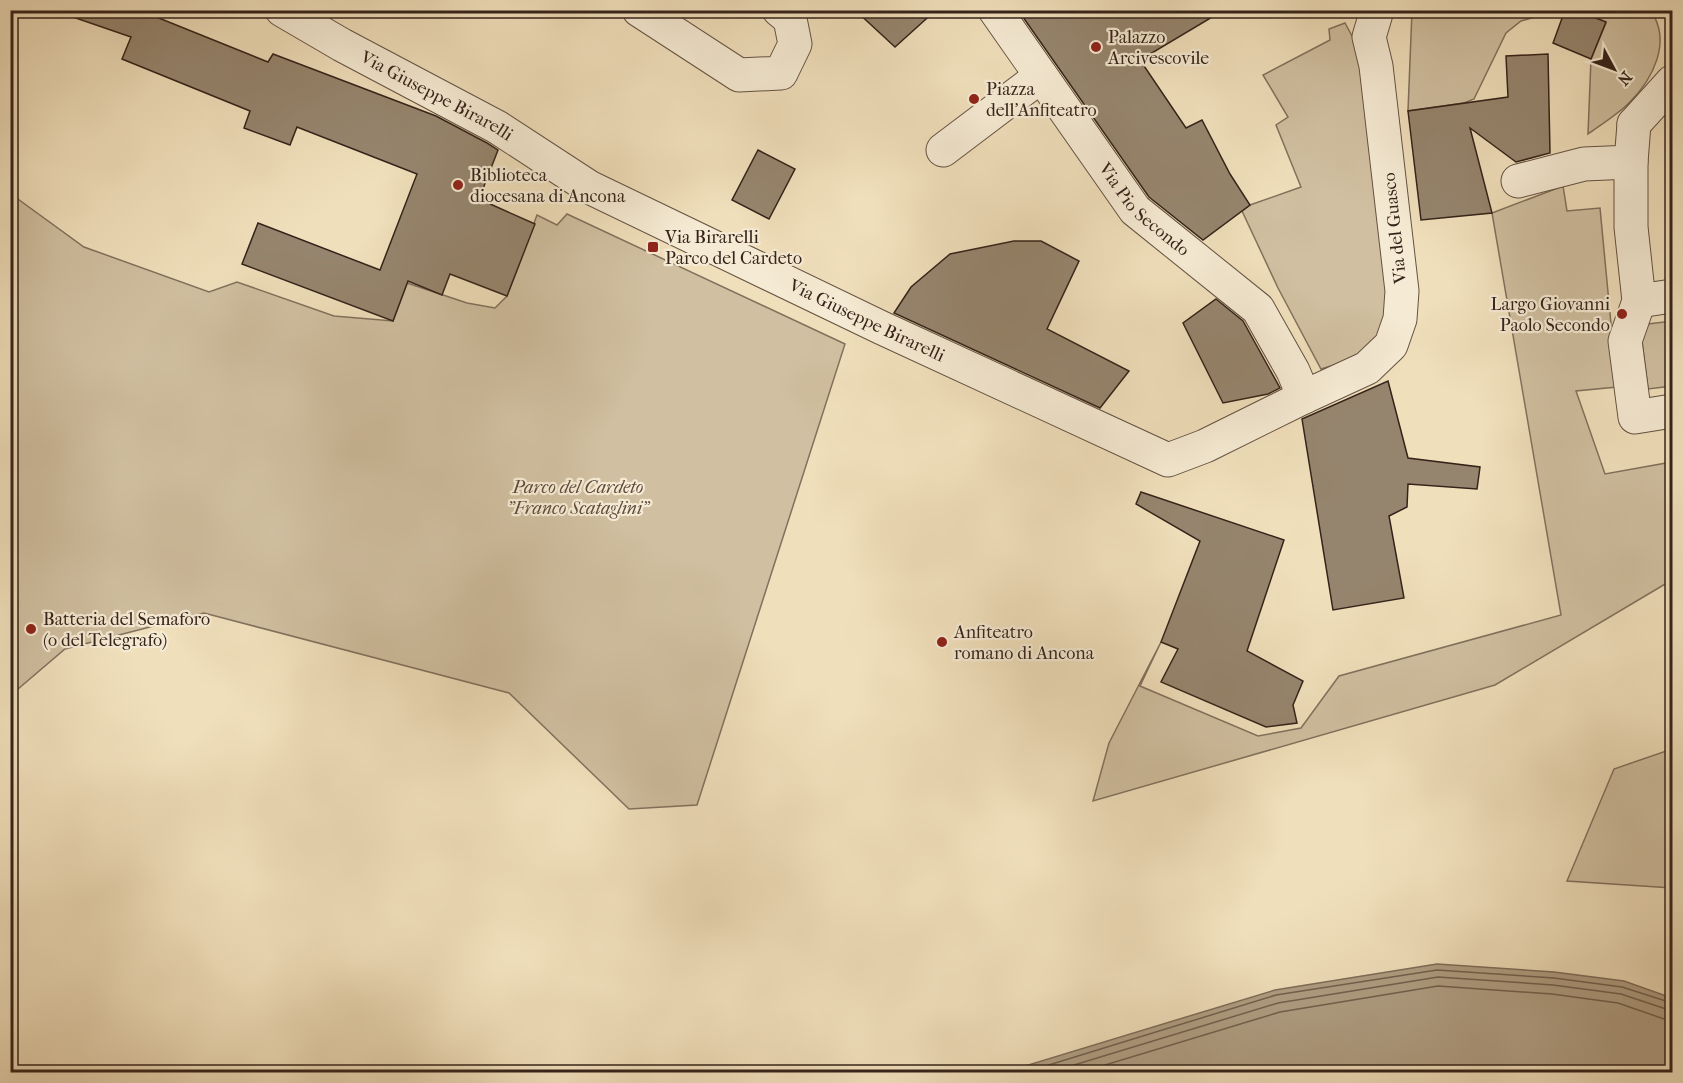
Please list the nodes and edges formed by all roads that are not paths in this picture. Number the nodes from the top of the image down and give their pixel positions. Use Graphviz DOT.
graph roads {
  1 [pos="282,10"];
  2 [pos="639,10"];
  3 [pos="780,10"];
  4 [pos="995,10"];
  5 [pos="1377,10"];
  6 [pos="1041,76"];
  7 [pos="1672,82"];
  8 [pos="1672,119"];
  9 [pos="1634,124"];
  10 [pos="943,150"];
  11 [pos="1631,162"];
  12 [pos="1518,181"];
  13 [pos="1672,296"];
  14 [pos="1638,301"];
  15 [pos="1304,397"];
  16 [pos="1672,411"];
  1 -- 15 [label="street, Via Giuseppe Birarelli"];
  2 -- 3 [label="street"];
  4 -- 6 [label="street, Via Pio Secondo"];
  5 -- 15 [label="street, Via del Guasco"];
  6 -- 10 [label="street"];
  6 -- 15 [label="street, Via Pio Secondo"];
  7 -- 9 [label="street"];
  8 -- 9 [label="street"];
  9 -- 11 [label="street"];
  11 -- 12 [label="street"];
  11 -- 14 [label="street"];
  13 -- 14 [label="street"];
  14 -- 16 [label="street"];
}
